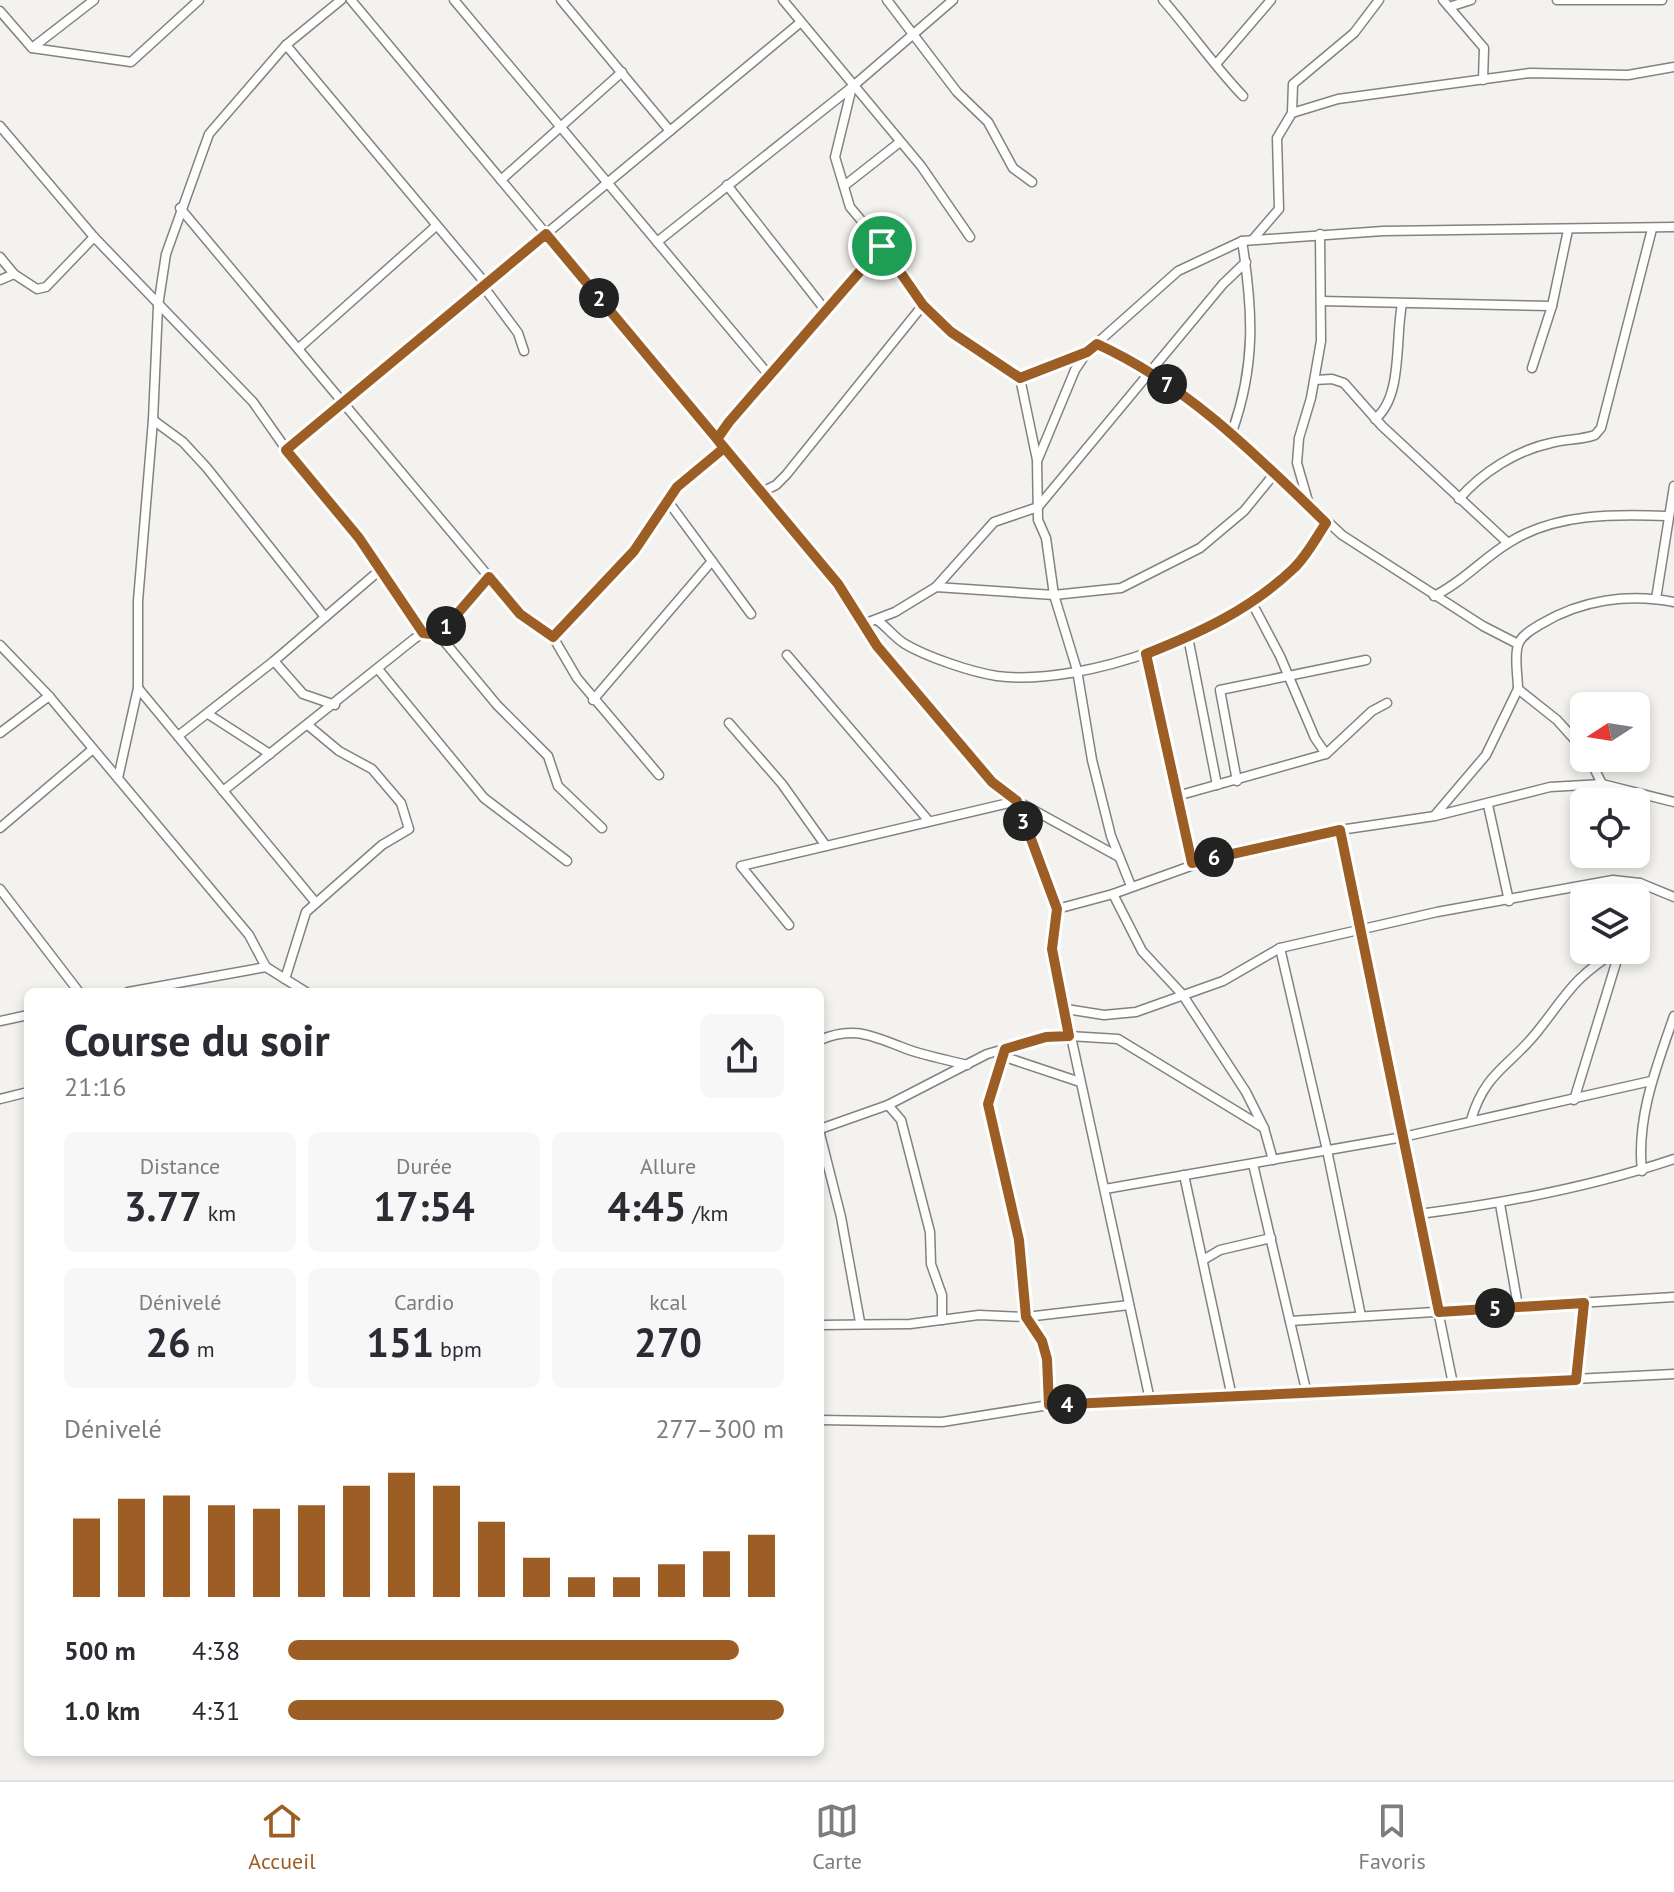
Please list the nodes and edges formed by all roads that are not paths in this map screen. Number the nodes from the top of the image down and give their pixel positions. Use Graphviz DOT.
graph roads {
  1 [pos="94,0"];
  2 [pos="199,0"];
  3 [pos="341,0"];
  4 [pos="351,0"];
  5 [pos="454,0"];
  6 [pos="561,0"];
  7 [pos="783,0"];
  8 [pos="887,0"];
  9 [pos="953,0"];
  10 [pos="1163,0"];
  11 [pos="1178,0"];
  12 [pos="1271,0"];
  13 [pos="1379,0"];
  14 [pos="1471,0"];
  15 [pos="1557,0"];
  16 [pos="1619,0"];
  17 [pos="1662,0"];
  18 [pos="1446,3"];
  19 [pos="1170,8"];
  20 [pos="0,11"];
  21 [pos="801,22"];
  22 [pos="911,35"];
  23 [pos="286,45"];
  24 [pos="32,48"];
  25 [pos="1217,63"];
  26 [pos="1674,67"];
  27 [pos="622,72"];
  28 [pos="1483,80"];
  29 [pos="852,87"];
  30 [pos="1243,96"];
  31 [pos="1292,113"];
  32 [pos="0,126"];
  33 [pos="559,128"];
  34 [pos="670,131"];
  35 [pos="900,142"];
  36 [pos="501,180"];
  37 [pos="1032,182"];
  38 [pos="606,184"];
  39 [pos="727,185"];
  40 [pos="844,186"];
  41 [pos="180,208"];
  42 [pos="436,226"];
  43 [pos="1674,227"];
  44 [pos="1652,229"];
  45 [pos="1568,230"];
  46 [pos="546,234"];
  47 [pos="1320,234"];
  48 [pos="94,237"];
  49 [pos="970,237"];
  50 [pos="1253,238"];
  51 [pos="1242,241"];
  52 [pos="657,242"];
  53 [pos="882,246"];
  54 [pos="0,257"];
  55 [pos="1246,262"];
  56 [pos="14,274"];
  57 [pos="0,280"];
  58 [pos="485,285"];
  59 [pos="1321,301"];
  60 [pos="1402,304"];
  61 [pos="923,305"];
  62 [pos="158,306"];
  63 [pos="1552,306"];
  64 [pos="826,311"];
  65 [pos="1097,344"];
  66 [pos="299,348"];
  67 [pos="524,351"];
  68 [pos="1087,352"];
  69 [pos="1532,368"];
  70 [pos="1152,373"];
  71 [pos="768,374"];
  72 [pos="1020,378"];
  73 [pos="1315,380"];
  74 [pos="344,402"];
  75 [pos="1375,419"];
  76 [pos="153,420"];
  77 [pos="1232,432"];
  78 [pos="717,439"];
  79 [pos="724,448"];
  80 [pos="286,450"];
  81 [pos="1037,460"];
  82 [pos="1275,473"];
  83 [pos="1674,486"];
  84 [pos="762,492"];
  85 [pos="1459,499"];
  86 [pos="667,500"];
  87 [pos="1038,507"];
  88 [pos="1310,508"];
  89 [pos="1667,516"];
  90 [pos="1326,523"];
  91 [pos="1508,543"];
  92 [pos="712,561"];
  93 [pos="380,570"];
  94 [pos="489,577"];
  95 [pos="936,587"];
  96 [pos="1054,595"];
  97 [pos="1434,596"];
  98 [pos="1656,599"];
  99 [pos="1674,602"];
  100 [pos="1252,603"];
  101 [pos="751,614"];
  102 [pos="325,617"];
  103 [pos="877,620"];
  104 [pos="861,625"];
  105 [pos="423,633"];
  106 [pos="439,635"];
  107 [pos="553,637"];
  108 [pos="1188,637"];
  109 [pos="1518,644"];
  110 [pos="0,645"];
  111 [pos="1146,654"];
  112 [pos="787,655"];
  113 [pos="1366,660"];
  114 [pos="274,661"];
  115 [pos="378,669"];
  116 [pos="1077,670"];
  117 [pos="1287,675"];
  118 [pos="138,688"];
  119 [pos="1518,689"];
  120 [pos="49,696"];
  121 [pos="593,700"];
  122 [pos="1387,703"];
  123 [pos="335,705"];
  124 [pos="208,714"];
  125 [pos="729,723"];
  126 [pos="309,726"];
  127 [pos="0,733"];
  128 [pos="1570,734"];
  129 [pos="178,736"];
  130 [pos="93,749"];
  131 [pos="270,754"];
  132 [pos="1326,754"];
  133 [pos="1596,772"];
  134 [pos="659,775"];
  135 [pos="118,778"];
  136 [pos="1237,781"];
  137 [pos="1602,784"];
  138 [pos="1217,785"];
  139 [pos="223,791"];
  140 [pos="1177,796"];
  141 [pos="1017,801"];
  142 [pos="1674,802"];
  143 [pos="1488,805"];
  144 [pos="1435,816"];
  145 [pos="928,820"];
  146 [pos="0,828"];
  147 [pos="602,828"];
  148 [pos="1340,830"];
  149 [pos="826,846"];
  150 [pos="1120,858"];
  151 [pos="567,861"];
  152 [pos="1192,863"];
  153 [pos="1640,883"];
  154 [pos="1131,886"];
  155 [pos="0,889"];
  156 [pos="1113,894"];
  157 [pos="1674,897"];
  158 [pos="1509,901"];
  159 [pos="316,903"];
  160 [pos="1057,909"];
  161 [pos="789,925"];
  162 [pos="1361,931"];
  163 [pos="1280,948"];
  164 [pos="1595,964"];
  165 [pos="1615,964"];
  166 [pos="266,967"];
  167 [pos="285,979"];
  168 [pos="76,988"];
  169 [pos="150,988"];
  170 [pos="300,988"];
  171 [pos="1182,994"];
  172 [pos="0,1009"];
  173 [pos="1066,1009"];
  174 [pos="24,1016"];
  175 [pos="1674,1016"];
  176 [pos="4,1020"];
  177 [pos="1069,1036"];
  178 [pos="824,1039"];
  179 [pos="1005,1053"];
  180 [pos="967,1065"];
  181 [pos="1651,1081"];
  182 [pos="1080,1082"];
  183 [pos="24,1093"];
  184 [pos="0,1099"];
  185 [pos="1574,1100"];
  186 [pos="888,1105"];
  187 [pos="1471,1120"];
  188 [pos="1264,1128"];
  189 [pos="824,1130"];
  190 [pos="1403,1137"];
  191 [pos="824,1148"];
  192 [pos="1327,1150"];
  193 [pos="1674,1159"];
  194 [pos="1273,1160"];
  195 [pos="1253,1164"];
  196 [pos="1642,1171"];
  197 [pos="1184,1175"];
  198 [pos="1105,1189"];
  199 [pos="1500,1204"];
  200 [pos="1419,1214"];
  201 [pos="1271,1238"];
  202 [pos="1203,1260"];
  203 [pos="1674,1296"];
  204 [pos="1584,1303"];
  205 [pos="1129,1305"];
  206 [pos="1518,1306"];
  207 [pos="1439,1312"];
  208 [pos="1361,1316"];
  209 [pos="1026,1317"];
  210 [pos="942,1320"];
  211 [pos="1290,1321"];
  212 [pos="860,1322"];
  213 [pos="824,1325"];
  214 [pos="1674,1374"];
  215 [pos="1576,1380"];
  216 [pos="1453,1384"];
  217 [pos="1307,1394"];
  218 [pos="1232,1397"];
  219 [pos="1150,1400"];
  220 [pos="1049,1405"];
  221 [pos="824,1420"];
  1 -- 24 [label="street"];
  2 -- 24 [label="street"];
  3 -- 23 [label="street"];
  4 -- 36 [label="street"];
  5 -- 33 [label="street"];
  6 -- 27 [label="street"];
  7 -- 21 [label="street"];
  8 -- 22 [label="street"];
  9 -- 22 [label="street"];
  10 -- 19 [label="street"];
  11 -- 19 [label="street"];
  12 -- 25 [label="street"];
  13 -- 31 [label="street"];
  14 -- 18 [label="street"];
  15 -- 16 [label="street"];
  16 -- 17 [label="street"];
  18 -- 28 [label="street"];
  19 -- 25 [label="street"];
  20 -- 24 [label="street"];
  21 -- 29 [label="street"];
  21 -- 34 [label="street"];
  22 -- 29 [label="street"];
  22 -- 37 [label="street"];
  23 -- 41 [label="street"];
  23 -- 42 [label="street"];
  25 -- 30 [label="street"];
  26 -- 28 [label="street"];
  27 -- 33 [label="street"];
  27 -- 34 [label="street"];
  28 -- 31 [label="street"];
  29 -- 35 [label="street"];
  29 -- 39 [label="street"];
  29 -- 40 [label="street"];
  31 -- 50 [label="street"];
  32 -- 48 [label="street"];
  33 -- 36 [label="street"];
  33 -- 38 [label="street"];
  34 -- 38 [label="street"];
  35 -- 40 [label="street"];
  35 -- 49 [label="street"];
  36 -- 46 [label="street"];
  38 -- 46 [label="street"];
  38 -- 52 [label="street"];
  39 -- 52 [label="street"];
  39 -- 64 [label="street"];
  40 -- 53 [label="street"];
  41 -- 62 [label="street"];
  41 -- 66 [label="street"];
  42 -- 58 [label="street"];
  42 -- 66 [label="street"];
  43 -- 44 [label="street"];
  44 -- 45 [label="street"];
  44 -- 85 [label="street"];
  45 -- 47 [label="street"];
  45 -- 63 [label="street"];
  46 -- 58 [label="street"];
  46 -- 78 [label="street"];
  47 -- 50 [label="street"];
  47 -- 59 [label="street"];
  48 -- 56 [label="street"];
  48 -- 62 [label="street"];
  50 -- 51 [label="street"];
  51 -- 55 [label="street"];
  51 -- 65 [label="street"];
  52 -- 71 [label="street"];
  53 -- 61 [label="street"];
  53 -- 64 [label="street"];
  54 -- 56 [label="street"];
  55 -- 70 [label="street"];
  55 -- 77 [label="street"];
  56 -- 57 [label="street"];
  58 -- 67 [label="street"];
  58 -- 74 [label="street"];
  59 -- 60 [label="street"];
  59 -- 73 [label="street"];
  60 -- 63 [label="street"];
  60 -- 75 [label="street"];
  61 -- 72 [label="street"];
  61 -- 84 [label="street"];
  62 -- 76 [label="street"];
  62 -- 80 [label="street"];
  63 -- 69 [label="street"];
  64 -- 71 [label="street"];
  65 -- 68 [label="street"];
  65 -- 70 [label="street"];
  66 -- 74 [label="street"];
  68 -- 72 [label="street"];
  68 -- 81 [label="street"];
  70 -- 77 [label="street"];
  70 -- 87 [label="street"];
  71 -- 78 [label="street"];
  72 -- 81 [label="street"];
  73 -- 75 [label="street"];
  73 -- 88 [label="street"];
  74 -- 80 [label="street"];
  74 -- 94 [label="street"];
  75 -- 85 [label="street"];
  76 -- 102 [label="street"];
  76 -- 118 [label="street"];
  77 -- 82 [label="street"];
  78 -- 79 [label="street"];
  79 -- 84 [label="street"];
  79 -- 86 [label="street"];
  80 -- 93 [label="street"];
  81 -- 87 [label="street"];
  82 -- 88 [label="street"];
  82 -- 96 [label="street"];
  83 -- 89 [label="street"];
  84 -- 104 [label="street"];
  85 -- 91 [label="street"];
  86 -- 92 [label="street"];
  86 -- 107 [label="street"];
  87 -- 95 [label="street"];
  87 -- 96 [label="street"];
  88 -- 90 [label="street"];
  89 -- 91 [label="street"];
  89 -- 98 [label="street"];
  90 -- 97 [label="street"];
  90 -- 100 [label="street"];
  91 -- 97 [label="street"];
  92 -- 101 [label="street"];
  92 -- 121 [label="street"];
  93 -- 102 [label="street"];
  93 -- 105 [label="street"];
  94 -- 106 [label="street"];
  94 -- 107 [label="street"];
  95 -- 96 [label="street"];
  95 -- 103 [label="street"];
  96 -- 116 [label="street"];
  97 -- 109 [label="street"];
  98 -- 99 [label="street"];
  98 -- 109 [label="street"];
  100 -- 108 [label="street"];
  100 -- 117 [label="street"];
  102 -- 114 [label="street"];
  103 -- 104 [label="street"];
  103 -- 116 [label="street"];
  104 -- 141 [label="street"];
  105 -- 106 [label="street"];
  105 -- 115 [label="street"];
  106 -- 147 [label="street"];
  107 -- 121 [label="street"];
  108 -- 111 [label="street"];
  108 -- 138 [label="street"];
  109 -- 119 [label="street"];
  110 -- 120 [label="street"];
  111 -- 116 [label="street"];
  111 -- 140 [label="street"];
  112 -- 145 [label="street"];
  113 -- 117 [label="street"];
  114 -- 123 [label="street"];
  114 -- 124 [label="street"];
  115 -- 123 [label="street"];
  115 -- 151 [label="street"];
  116 -- 150 [label="street"];
  117 -- 132 [label="street"];
  117 -- 136 [label="street"];
  118 -- 129 [label="street"];
  118 -- 135 [label="street"];
  119 -- 128 [label="street"];
  119 -- 144 [label="street"];
  120 -- 127 [label="street"];
  120 -- 130 [label="street"];
  121 -- 134 [label="street"];
  122 -- 132 [label="street"];
  123 -- 126 [label="street"];
  124 -- 129 [label="street"];
  124 -- 131 [label="street"];
  125 -- 149 [label="street"];
  126 -- 131 [label="street"];
  126 -- 159 [label="street"];
  129 -- 139 [label="street"];
  130 -- 135 [label="street"];
  130 -- 146 [label="street"];
  131 -- 139 [label="street"];
  132 -- 136 [label="street"];
  133 -- 137 [label="street"];
  135 -- 166 [label="street"];
  136 -- 138 [label="street"];
  137 -- 142 [label="street"];
  137 -- 143 [label="street"];
  138 -- 140 [label="street"];
  139 -- 159 [label="street"];
  140 -- 152 [label="street"];
  141 -- 145 [label="street"];
  141 -- 150 [label="street"];
  141 -- 160 [label="street"];
  143 -- 144 [label="street"];
  143 -- 158 [label="street"];
  144 -- 148 [label="street"];
  145 -- 149 [label="street"];
  148 -- 152 [label="street"];
  148 -- 162 [label="street"];
  149 -- 161 [label="street"];
  150 -- 154 [label="street"];
  152 -- 154 [label="street"];
  153 -- 157 [label="street"];
  153 -- 158 [label="street"];
  154 -- 156 [label="street"];
  155 -- 168 [label="street"];
  156 -- 160 [label="street"];
  156 -- 171 [label="street"];
  158 -- 162 [label="street"];
  159 -- 167 [label="street"];
  160 -- 173 [label="street"];
  162 -- 163 [label="street"];
  162 -- 190 [label="street"];
  163 -- 171 [label="street"];
  163 -- 192 [label="street"];
  164 -- 187 [label="street"];
  165 -- 185 [label="street"];
  166 -- 167 [label="street"];
  166 -- 169 [label="street"];
  167 -- 170 [label="street"];
  171 -- 173 [label="street"];
  171 -- 188 [label="street"];
  172 -- 176 [label="street"];
  173 -- 177 [label="street"];
  174 -- 176 [label="street"];
  175 -- 181 [label="street"];
  177 -- 179 [label="street"];
  177 -- 182 [label="street"];
  177 -- 188 [label="street"];
  178 -- 180 [label="street"];
  179 -- 180 [label="street"];
  179 -- 182 [label="street"];
  179 -- 209 [label="street"];
  180 -- 186 [label="street"];
  181 -- 185 [label="street"];
  181 -- 196 [label="street"];
  182 -- 198 [label="street"];
  183 -- 184 [label="street"];
  185 -- 187 [label="street"];
  186 -- 189 [label="street"];
  186 -- 210 [label="street"];
  187 -- 190 [label="street"];
  188 -- 194 [label="street"];
  190 -- 192 [label="street"];
  190 -- 200 [label="street"];
  191 -- 212 [label="street"];
  192 -- 194 [label="street"];
  192 -- 208 [label="street"];
  193 -- 196 [label="street"];
  194 -- 195 [label="street"];
  195 -- 197 [label="street"];
  195 -- 201 [label="street"];
  196 -- 199 [label="street"];
  197 -- 198 [label="street"];
  197 -- 202 [label="street"];
  198 -- 205 [label="street"];
  199 -- 200 [label="street"];
  199 -- 206 [label="street"];
  200 -- 207 [label="street"];
  201 -- 202 [label="street"];
  201 -- 211 [label="street"];
  202 -- 218 [label="street"];
  203 -- 204 [label="street"];
  204 -- 206 [label="street"];
  204 -- 215 [label="street"];
  205 -- 209 [label="street"];
  205 -- 219 [label="street"];
  206 -- 207 [label="street"];
  207 -- 208 [label="street"];
  207 -- 216 [label="street"];
  208 -- 211 [label="street"];
  209 -- 210 [label="street"];
  209 -- 220 [label="street"];
  210 -- 212 [label="street"];
  211 -- 217 [label="street"];
  212 -- 213 [label="street"];
  214 -- 215 [label="street"];
  215 -- 216 [label="street"];
  216 -- 217 [label="street"];
  217 -- 218 [label="street"];
  218 -- 219 [label="street"];
  219 -- 220 [label="street"];
  220 -- 221 [label="street"];
}
